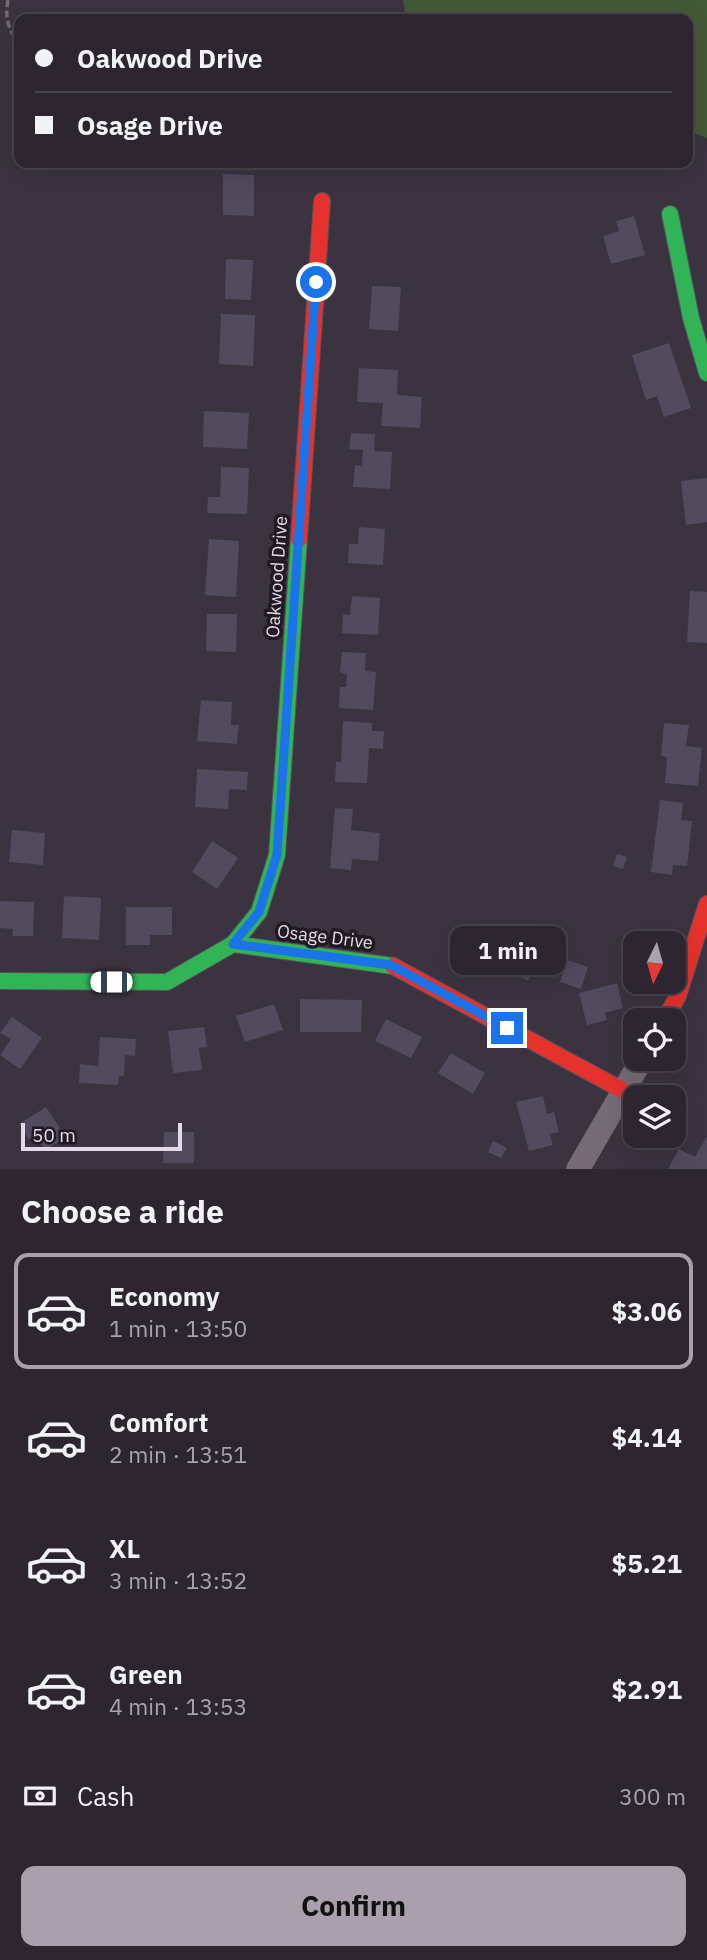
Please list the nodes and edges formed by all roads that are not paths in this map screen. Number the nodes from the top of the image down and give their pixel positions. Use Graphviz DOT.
graph roads {
  1 [pos="322,201"];
  2 [pos="670,214"];
  3 [pos="707,373"];
  4 [pos="707,905"];
  5 [pos="233,944"];
  6 [pos="0,981"];
  7 [pos="671,1008"];
  8 [pos="623,1090"];
  9 [pos="623,1093"];
  10 [pos="578,1169"];
  1 -- 5 [label="street, Oakwood Drive"];
  2 -- 3 [label="street"];
  4 -- 7 [label="street"];
  5 -- 6 [label="street"];
  5 -- 8 [label="street, Osage Drive"];
  9 -- 10 [label="street"];
}
